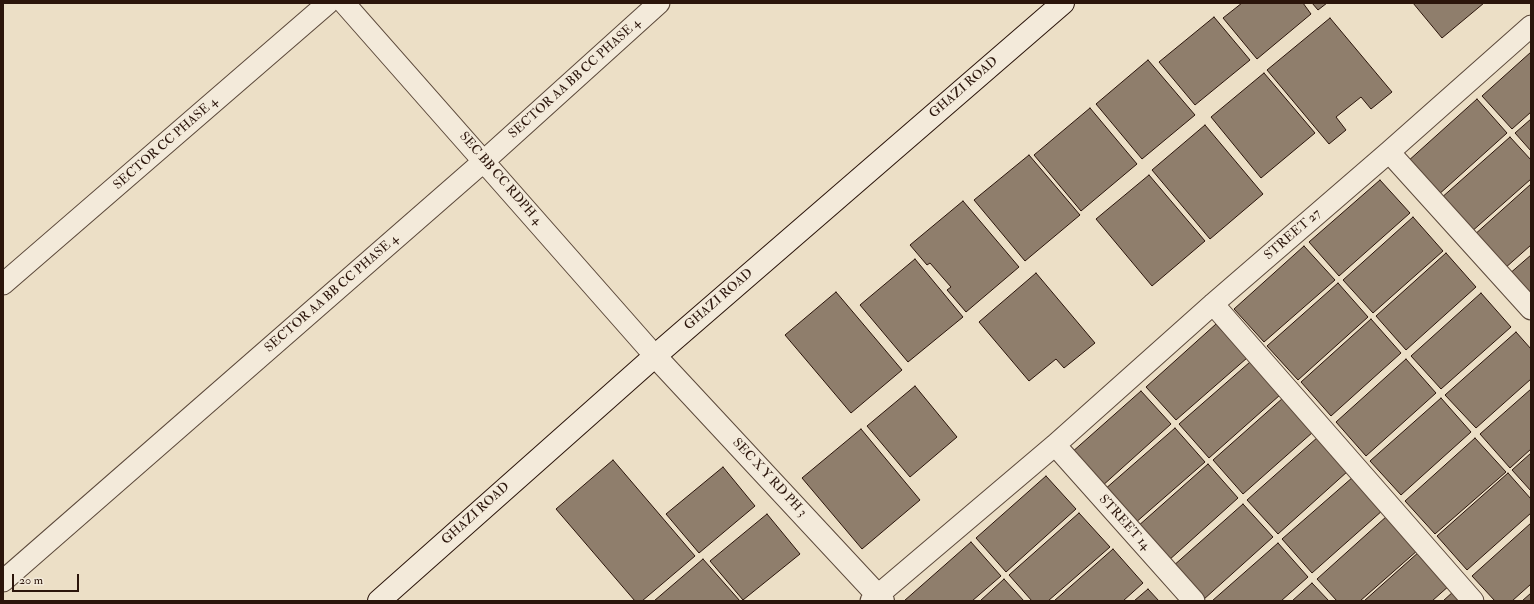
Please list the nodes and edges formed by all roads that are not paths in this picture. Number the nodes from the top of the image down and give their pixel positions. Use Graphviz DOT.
graph roads {
  1 [pos="328,3"];
  2 [pos="344,3"];
  3 [pos="1063,3"];
  4 [pos="656,4"];
  5 [pos="1531,26"];
  6 [pos="1389,152"];
  7 [pos="484,161"];
  8 [pos="3,284"];
  9 [pos="1213,304"];
  10 [pos="1531,309"];
  11 [pos="655,356"];
  12 [pos="1055,445"];
  13 [pos="3,581"];
  14 [pos="878,599"];
  15 [pos="379,601"];
  16 [pos="1194,601"];
  17 [pos="1473,601"];
  1 -- 8 [label="street, SECTOR CC PHASE 4"];
  2 -- 7 [label="street, SEC BB CC RDPH 4"];
  3 -- 11 [label="main road, GHAZI ROAD"];
  4 -- 7 [label="street, SECTOR AA BB CC PHASE 4"];
  5 -- 6 [label="street, STREET 27"];
  6 -- 9 [label="street, STREET 27"];
  6 -- 10 [label="street"];
  7 -- 11 [label="street, SEC BB CC RDPH 4"];
  7 -- 13 [label="street, SECTOR AA BB CC PHASE 4"];
  9 -- 12 [label="street, STREET 27"];
  9 -- 17 [label="street"];
  11 -- 14 [label="main road, SEC X Y RD PH 3"];
  11 -- 15 [label="main road, GHAZI ROAD"];
  12 -- 14 [label="street, STREET 27"];
  12 -- 16 [label="street, STREET 14"];
}
